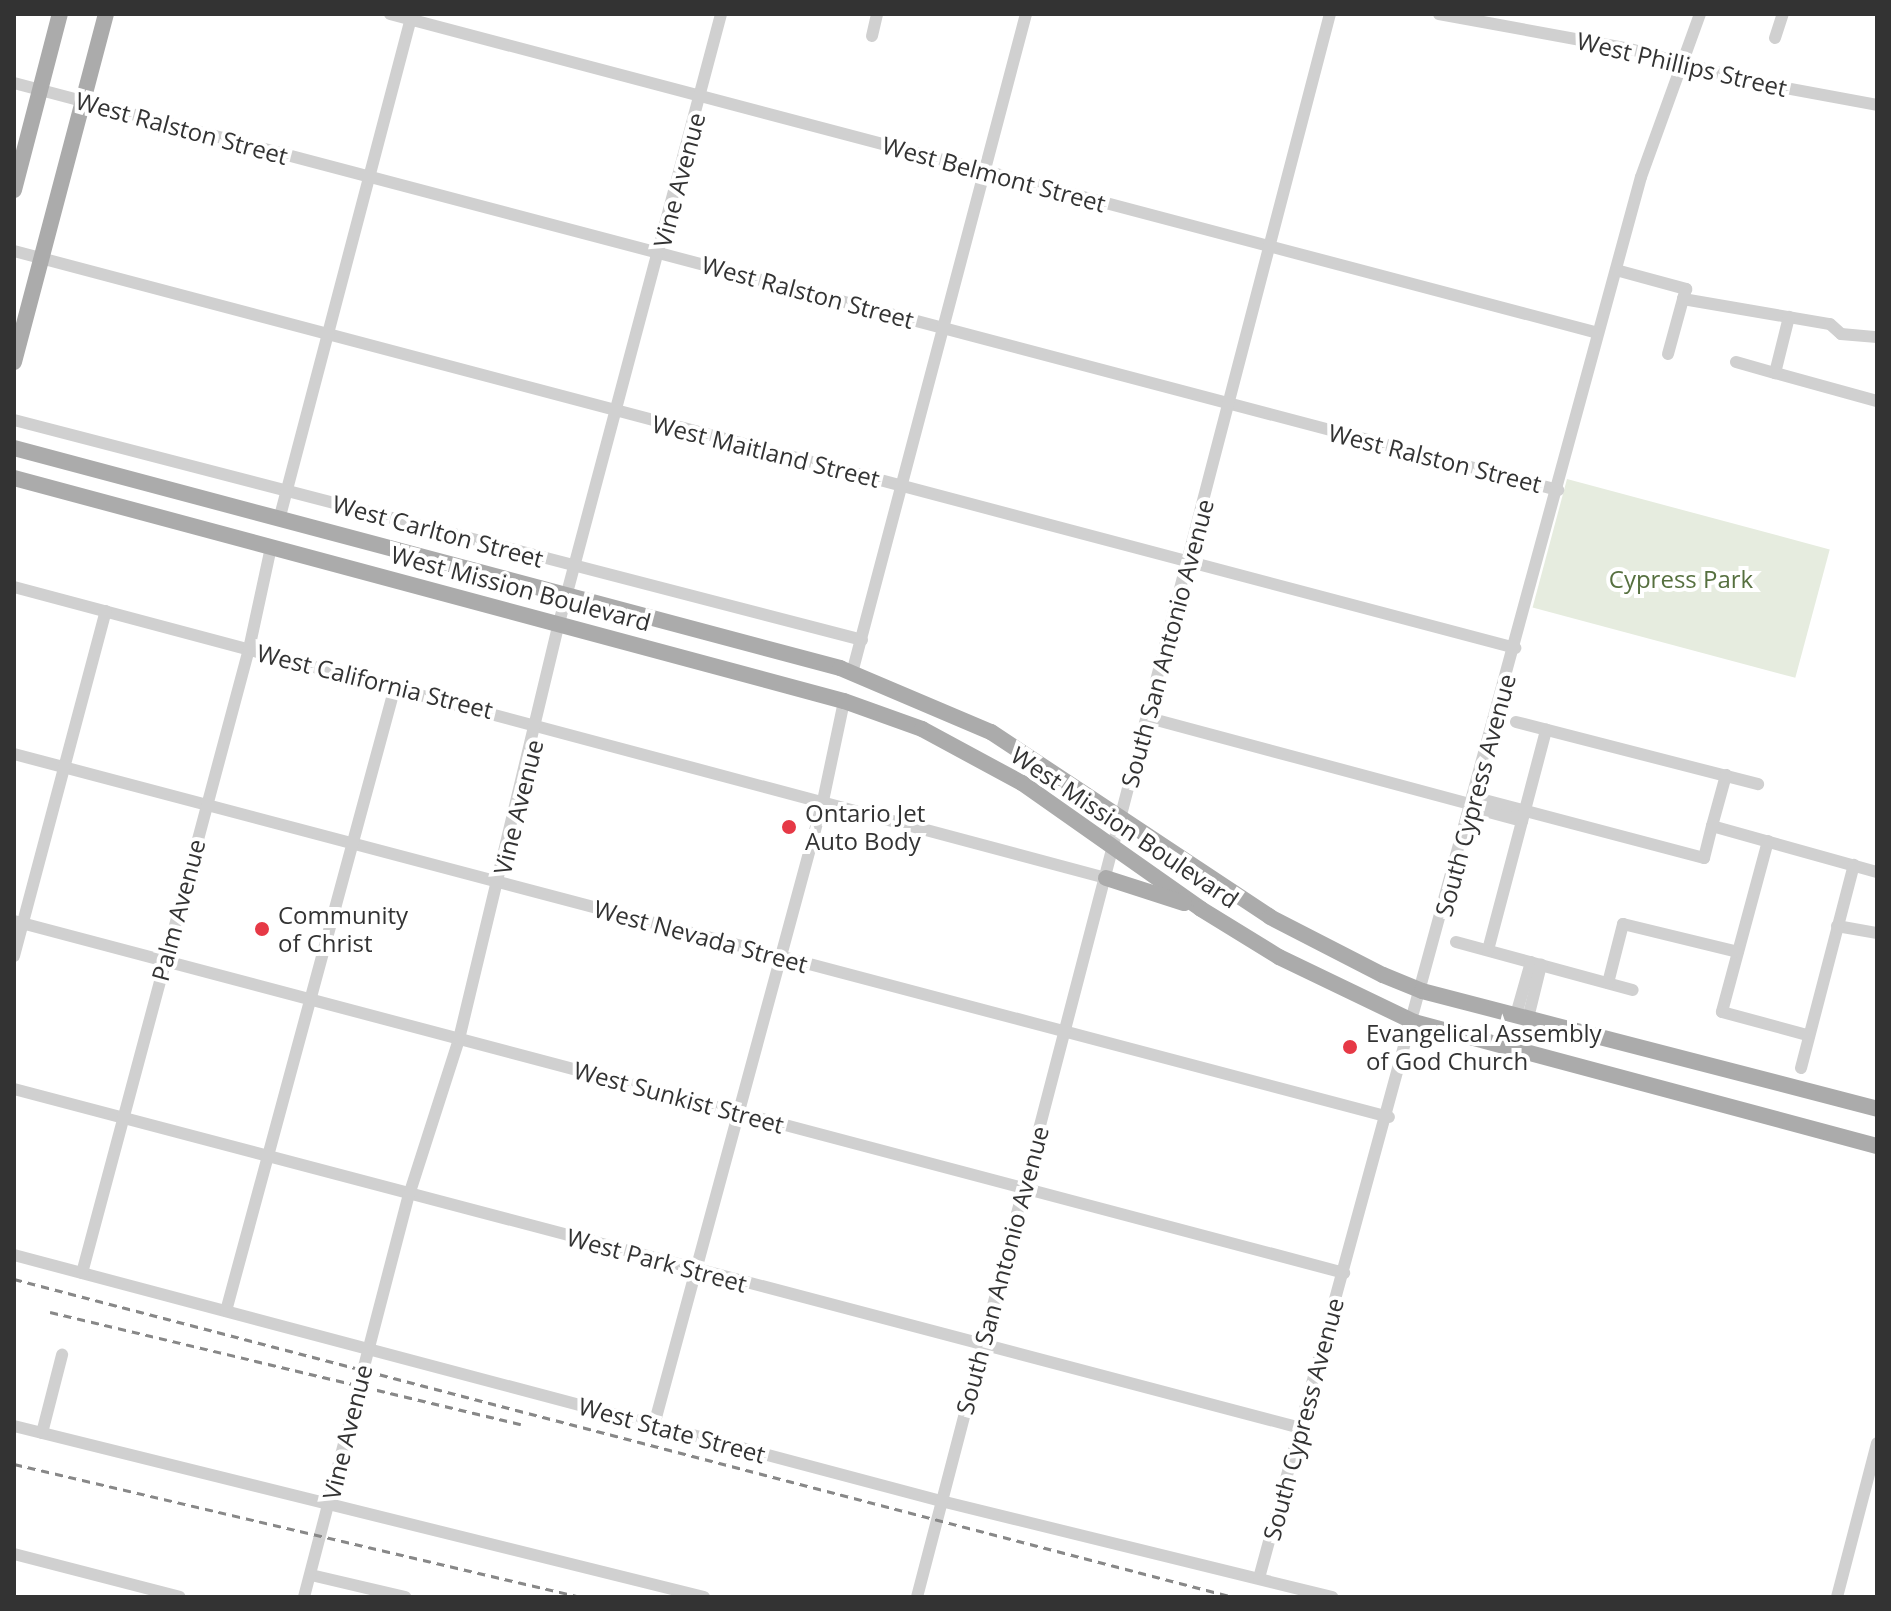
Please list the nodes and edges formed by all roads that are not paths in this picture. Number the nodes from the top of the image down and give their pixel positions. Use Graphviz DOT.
graph roads {
  1 [pos="60,14"];
  2 [pos="106,14"];
  3 [pos="390,14"];
  4 [pos="721,14"];
  5 [pos="877,14"];
  6 [pos="1026,14"];
  7 [pos="1330,14"];
  8 [pos="1439,14"];
  9 [pos="1700,14"];
  10 [pos="1783,14"];
  11 [pos="412,17"];
  12 [pos="872,36"];
  13 [pos="1775,38"];
  14 [pos="1682,61"];
  15 [pos="14,83"];
  16 [pos="40,90"];
  17 [pos="702,96"];
  18 [pos="82,101"];
  19 [pos="1877,105"];
  20 [pos="988,172"];
  21 [pos="371,178"];
  22 [pos="14,190"];
  23 [pos="1268,248"];
  24 [pos="16,251"];
  25 [pos="659,253"];
  26 [pos="41,258"];
  27 [pos="1616,270"];
  28 [pos="1683,299"];
  29 [pos="1789,317"];
  30 [pos="944,328"];
  31 [pos="1598,333"];
  32 [pos="332,335"];
  33 [pos="1877,337"];
  34 [pos="1668,354"];
  35 [pos="14,362"];
  36 [pos="1736,362"];
  37 [pos="1775,373"];
  38 [pos="1877,401"];
  39 [pos="1227,405"];
  40 [pos="619,413"];
  41 [pos="14,420"];
  42 [pos="14,448"];
  43 [pos="14,478"];
  44 [pos="903,486"];
  45 [pos="1558,490"];
  46 [pos="287,492"];
  47 [pos="279,520"];
  48 [pos="271,547"];
  49 [pos="1190,564"];
  50 [pos="578,568"];
  51 [pos="14,587"];
  52 [pos="569,595"];
  53 [pos="106,611"];
  54 [pos="559,623"];
  55 [pos="862,640"];
  56 [pos="1515,648"];
  57 [pos="249,649"];
  58 [pos="852,673"];
  59 [pos="395,687"];
  60 [pos="844,701"];
  61 [pos="1149,718"];
  62 [pos="1516,722"];
  63 [pos="539,724"];
  64 [pos="1546,730"];
  65 [pos="14,754"];
  66 [pos="63,767"];
  67 [pos="1726,775"];
  68 [pos="1758,784"];
  69 [pos="823,801"];
  70 [pos="1471,803"];
  71 [pos="205,806"];
  72 [pos="1122,816"];
  73 [pos="1524,816"];
  74 [pos="1712,826"];
  75 [pos="352,841"];
  76 [pos="1768,841"];
  77 [pos="1114,847"];
  78 [pos="1854,865"];
  79 [pos="1877,872"];
  80 [pos="1106,878"];
  81 [pos="498,881"];
  82 [pos="1201,909"];
  83 [pos="18,922"];
  84 [pos="1837,926"];
  85 [pos="1875,936"];
  86 [pos="1456,942"];
  87 [pos="1488,950"];
  88 [pos="1738,952"];
  89 [pos="14,956"];
  90 [pos="781,958"];
  91 [pos="165,961"];
  92 [pos="1536,963"];
  93 [pos="1608,983"];
  94 [pos="1633,990"];
  95 [pos="1422,991"];
  96 [pos="307,1000"];
  97 [pos="1522,1017"];
  98 [pos="1414,1022"];
  99 [pos="1065,1032"];
  100 [pos="1807,1035"];
  101 [pos="459,1039"];
  102 [pos="1801,1068"];
  103 [pos="14,1089"];
  104 [pos="1877,1109"];
  105 [pos="739,1112"];
  106 [pos="1389,1117"];
  107 [pos="123,1119"];
  108 [pos="1877,1146"];
  109 [pos="267,1157"];
  110 [pos="1022,1189"];
  111 [pos="409,1195"];
  112 [pos="14,1255"];
  113 [pos="695,1271"];
  114 [pos="82,1273"];
  115 [pos="1344,1273"];
  116 [pos="226,1311"];
  117 [pos="981,1347"];
  118 [pos="368,1350"];
  119 [pos="62,1355"];
  120 [pos="654,1425"];
  121 [pos="14,1426"];
  122 [pos="1301,1428"];
  123 [pos="42,1433"];
  124 [pos="1877,1443"];
  125 [pos="941,1501"];
  126 [pos="328,1506"];
  127 [pos="14,1554"];
  128 [pos="311,1575"];
  129 [pos="1259,1578"];
  130 [pos="154,1594"];
  131 [pos="180,1597"];
  132 [pos="304,1597"];
  133 [pos="405,1597"];
  134 [pos="704,1597"];
  135 [pos="917,1597"];
  136 [pos="1332,1597"];
  137 [pos="1837,1597"];
  1 -- 16 [label="main road"];
  2 -- 18 [label="main road"];
  3 -- 11 [label="street, West Belmont Street"];
  4 -- 17 [label="street, Vine Avenue"];
  5 -- 12 [label="street"];
  6 -- 20 [label="street"];
  7 -- 23 [label="street, South San Antonio Avenue"];
  8 -- 14 [label="street, West Phillips Street"];
  9 -- 14 [label="street, South Cypress Avenue"];
  10 -- 13 [label="street"];
  11 -- 17 [label="street, West Belmont Street"];
  11 -- 21 [label="street"];
  14 -- 19 [label="street, West Phillips Street"];
  14 -- 27 [label="street, South Cypress Avenue"];
  15 -- 16 [label="street, West Ralston Street"];
  16 -- 18 [label="street, West Ralston Street"];
  16 -- 22 [label="main road"];
  17 -- 20 [label="street, West Belmont Street"];
  17 -- 25 [label="street, Vine Avenue"];
  18 -- 21 [label="street, West Ralston Street"];
  18 -- 26 [label="main road"];
  20 -- 23 [label="street, West Belmont Street"];
  20 -- 30 [label="street"];
  21 -- 25 [label="street, West Ralston Street"];
  21 -- 32 [label="street"];
  23 -- 31 [label="street, West Belmont Street"];
  23 -- 39 [label="street, South San Antonio Avenue"];
  24 -- 26 [label="street, West Maitland Street"];
  25 -- 30 [label="street, West Ralston Street"];
  25 -- 40 [label="street, Vine Avenue"];
  26 -- 32 [label="street, West Maitland Street"];
  26 -- 35 [label="main road"];
  27 -- 28 [label="street"];
  27 -- 31 [label="street, South Cypress Avenue"];
  28 -- 29 [label="street"];
  28 -- 34 [label="street"];
  29 -- 33 [label="street"];
  29 -- 37 [label="street"];
  30 -- 39 [label="street, West Ralston Street"];
  30 -- 44 [label="street"];
  31 -- 45 [label="street, South Cypress Avenue"];
  32 -- 40 [label="street, West Maitland Street"];
  32 -- 46 [label="street"];
  36 -- 37 [label="street"];
  37 -- 38 [label="street"];
  39 -- 45 [label="street, West Ralston Street"];
  39 -- 49 [label="street, South San Antonio Avenue"];
  40 -- 44 [label="street, West Maitland Street"];
  40 -- 50 [label="street, Vine Avenue"];
  41 -- 46 [label="street, West Carlton Street"];
  42 -- 47 [label="main road, West Mission Boulevard"];
  43 -- 48 [label="main road, West Mission Boulevard"];
  44 -- 49 [label="street, West Maitland Street"];
  44 -- 55 [label="street"];
  45 -- 56 [label="street, South Cypress Avenue"];
  46 -- 47 [label="street"];
  46 -- 50 [label="street, West Carlton Street"];
  47 -- 52 [label="main road, West Mission Boulevard"];
  48 -- 54 [label="main road, West Mission Boulevard"];
  48 -- 57 [label="street, Palm Avenue"];
  49 -- 56 [label="street, West Maitland Street"];
  49 -- 61 [label="street, South San Antonio Avenue"];
  50 -- 52 [label="street, Vine Avenue"];
  50 -- 55 [label="street, West Carlton Street"];
  51 -- 53 [label="street, West California Street"];
  52 -- 54 [label="street, Vine Avenue"];
  52 -- 58 [label="main road, West Mission Boulevard"];
  53 -- 57 [label="street, West California Street"];
  53 -- 66 [label="street"];
  54 -- 60 [label="main road, West Mission Boulevard"];
  54 -- 63 [label="street, Vine Avenue"];
  55 -- 58 [label="street"];
  56 -- 70 [label="street, South Cypress Avenue"];
  57 -- 59 [label="street, West California Street"];
  57 -- 71 [label="street, Palm Avenue"];
  58 -- 72 [label="main road, West Mission Boulevard"];
  59 -- 63 [label="street, West California Street"];
  59 -- 75 [label="street"];
  60 -- 69 [label="street"];
  60 -- 77 [label="main road, West Mission Boulevard"];
  61 -- 70 [label="street"];
  61 -- 72 [label="street, South San Antonio Avenue"];
  62 -- 64 [label="street"];
  63 -- 69 [label="street, West California Street"];
  63 -- 81 [label="street, Vine Avenue"];
  64 -- 67 [label="street"];
  64 -- 73 [label="street"];
  65 -- 66 [label="street, West Nevada Street"];
  66 -- 71 [label="street, West Nevada Street"];
  66 -- 83 [label="street"];
  67 -- 68 [label="street"];
  67 -- 74 [label="street"];
  69 -- 80 [label="street, West California Street"];
  69 -- 90 [label="street"];
  70 -- 73 [label="street"];
  70 -- 95 [label="street, South Cypress Avenue"];
  71 -- 75 [label="street, West Nevada Street"];
  71 -- 91 [label="street, Palm Avenue"];
  72 -- 77 [label="street, South San Antonio Avenue"];
  72 -- 95 [label="main road, West Mission Boulevard"];
  73 -- 74 [label="street"];
  73 -- 87 [label="street"];
  74 -- 76 [label="street"];
  75 -- 81 [label="street, West Nevada Street"];
  75 -- 96 [label="street"];
  76 -- 78 [label="street"];
  76 -- 88 [label="street"];
  77 -- 80 [label="street, South San Antonio Avenue"];
  77 -- 82 [label="main road, West Mission Boulevard"];
  78 -- 79 [label="street"];
  78 -- 84 [label="street"];
  80 -- 82 [label="main road"];
  80 -- 99 [label="street, South San Antonio Avenue"];
  81 -- 90 [label="street, West Nevada Street"];
  81 -- 101 [label="street, Vine Avenue"];
  82 -- 98 [label="main road, West Mission Boulevard"];
  83 -- 89 [label="street"];
  83 -- 91 [label="street, West Sunkist Street"];
  84 -- 85 [label="street"];
  84 -- 100 [label="street"];
  86 -- 87 [label="street"];
  87 -- 92 [label="street"];
  88 -- 93 [label="street"];
  88 -- 100 [label="street"];
  90 -- 99 [label="street, West Nevada Street"];
  90 -- 105 [label="street"];
  91 -- 96 [label="street, West Sunkist Street"];
  91 -- 107 [label="street, Palm Avenue"];
  92 -- 93 [label="street"];
  92 -- 97 [label="street"];
  93 -- 94 [label="street"];
  95 -- 97 [label="main road, West Mission Boulevard"];
  95 -- 98 [label="street, South Cypress Avenue"];
  96 -- 101 [label="street, West Sunkist Street"];
  96 -- 109 [label="street"];
  97 -- 104 [label="main road, West Mission Boulevard"];
  98 -- 106 [label="street, South Cypress Avenue"];
  98 -- 108 [label="main road, West Mission Boulevard"];
  99 -- 106 [label="street, West Nevada Street"];
  99 -- 110 [label="street, South San Antonio Avenue"];
  100 -- 102 [label="street"];
  101 -- 105 [label="street, West Sunkist Street"];
  101 -- 111 [label="street, Vine Avenue"];
  103 -- 107 [label="street, West Park Street"];
  105 -- 110 [label="street, West Sunkist Street"];
  105 -- 113 [label="street"];
  106 -- 115 [label="street, South Cypress Avenue"];
  107 -- 109 [label="street, West Park Street"];
  107 -- 114 [label="street, Palm Avenue"];
  109 -- 111 [label="street, West Park Street"];
  109 -- 116 [label="street"];
  110 -- 115 [label="street, West Sunkist Street"];
  110 -- 117 [label="street, South San Antonio Avenue"];
  111 -- 113 [label="street, West Park Street"];
  111 -- 118 [label="street, Vine Avenue"];
  112 -- 114 [label="street, West State Street"];
  113 -- 117 [label="street, West Park Street"];
  113 -- 120 [label="street"];
  114 -- 116 [label="street, West State Street"];
  115 -- 122 [label="street, South Cypress Avenue"];
  116 -- 118 [label="street, West State Street"];
  117 -- 122 [label="street, West Park Street"];
  117 -- 125 [label="street, South San Antonio Avenue"];
  118 -- 120 [label="street, West State Street"];
  118 -- 126 [label="street, Vine Avenue"];
  119 -- 123 [label="street"];
  120 -- 125 [label="street, West State Street"];
  121 -- 123 [label="street"];
  122 -- 129 [label="street, South Cypress Avenue"];
  123 -- 126 [label="street"];
  124 -- 137 [label="street"];
  125 -- 129 [label="street, West State Street"];
  125 -- 135 [label="street, South San Antonio Avenue"];
  126 -- 128 [label="street, Vine Avenue"];
  126 -- 134 [label="street"];
  127 -- 130 [label="street"];
  128 -- 132 [label="street, Vine Avenue"];
  128 -- 133 [label="street"];
  129 -- 136 [label="street, West State Street"];
  130 -- 131 [label="street"];
}
